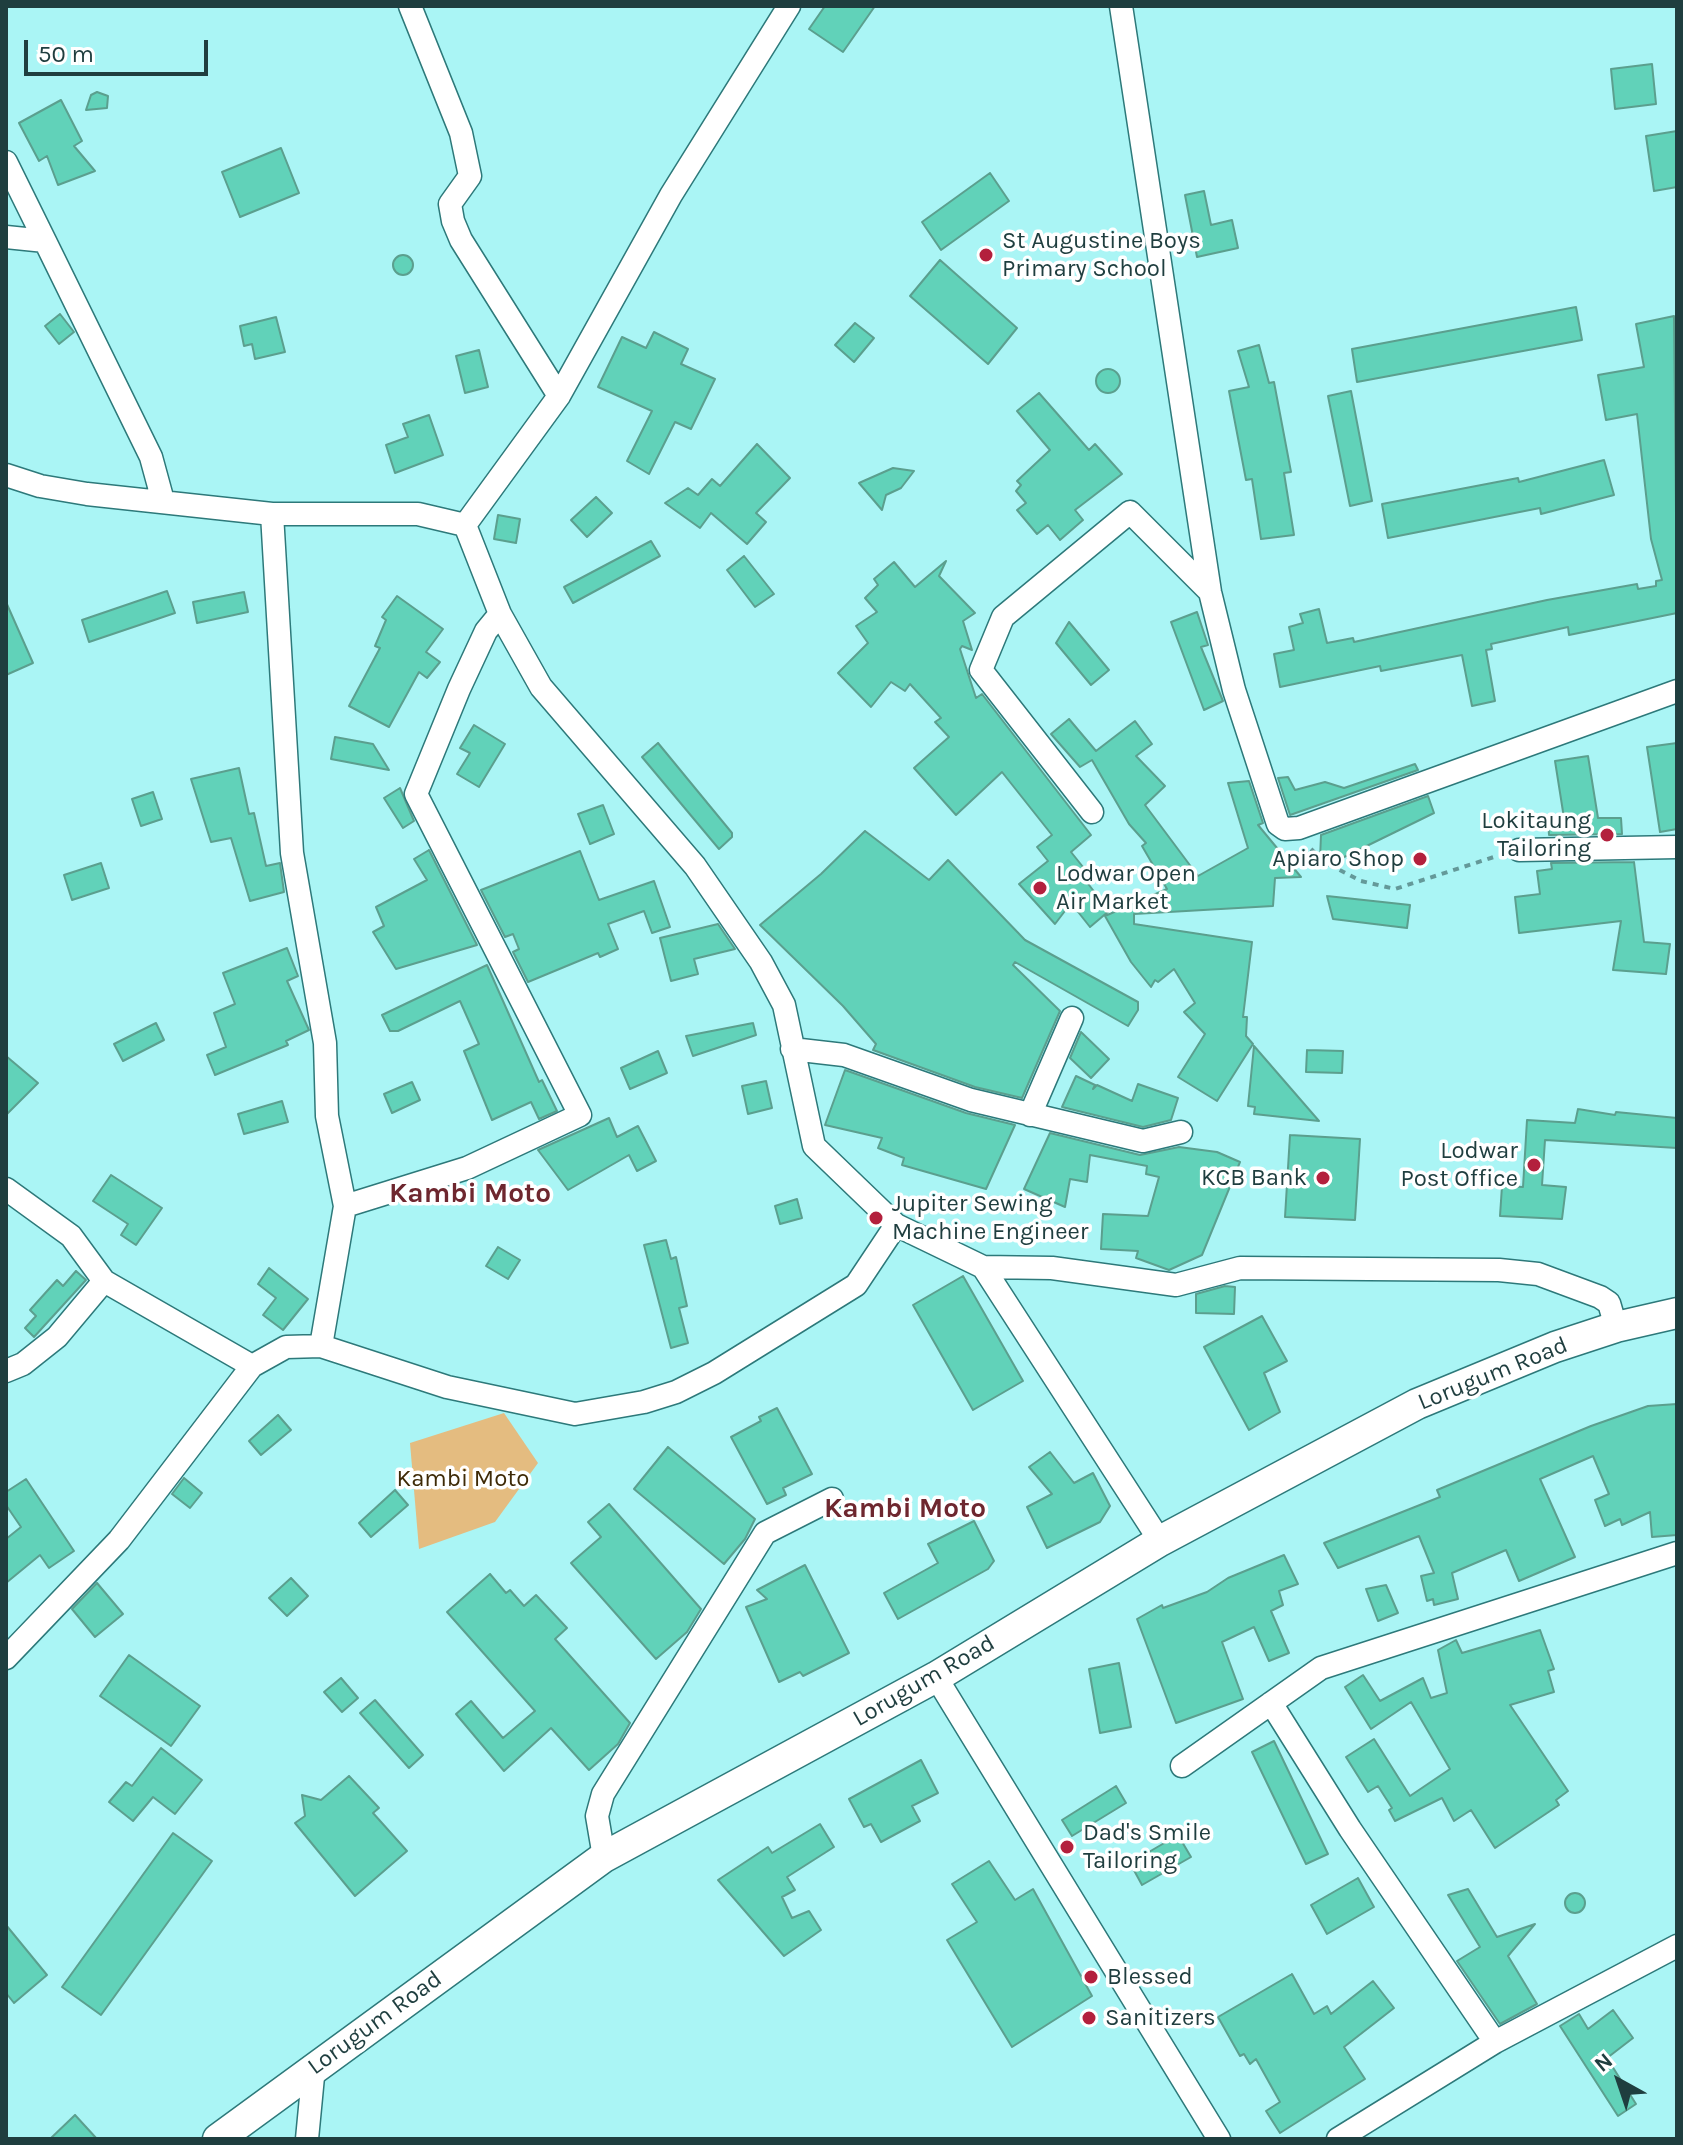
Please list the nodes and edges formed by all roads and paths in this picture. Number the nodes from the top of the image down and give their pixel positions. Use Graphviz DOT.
graph roads {
  1 [pos="410,6"];
  2 [pos="789,6"];
  3 [pos="1121,6"];
  4 [pos="6,162"];
  5 [pos="6,237"];
  6 [pos="45,241"];
  7 [pos="559,396"];
  8 [pos="6,475"];
  9 [pos="163,501"];
  10 [pos="272,514"];
  11 [pos="465,525"];
  12 [pos="1210,592"];
  13 [pos="500,614"];
  14 [pos="1677,691"];
  15 [pos="1092,812"];
  16 [pos="1299,828"];
  17 [pos="1677,847"];
  18 [pos="1519,850"];
  19 [pos="1072,1018"];
  20 [pos="792,1049"];
  21 [pos="1030,1115"];
  22 [pos="1181,1132"];
  23 [pos="6,1189"];
  24 [pos="345,1206"];
  25 [pos="896,1225"];
  26 [pos="983,1267"];
  27 [pos="104,1281"];
  28 [pos="1677,1313"];
  29 [pos="1616,1327"];
  30 [pos="321,1346"];
  31 [pos="252,1366"];
  32 [pos="6,1371"];
  33 [pos="832,1499"];
  34 [pos="1160,1541"];
  35 [pos="1677,1553"];
  36 [pos="6,1658"];
  37 [pos="936,1677"];
  38 [pos="1271,1703"];
  39 [pos="1182,1766"];
  40 [pos="604,1857"];
  41 [pos="1677,1946"];
  42 [pos="1495,2042"];
  43 [pos="314,2066"];
  44 [pos="218,2139"];
  45 [pos="307,2139"];
  46 [pos="1219,2139"];
  47 [pos="1338,2139"];
  1 -- 7 [label="street"];
  2 -- 7 [label="street"];
  3 -- 12 [label="street"];
  4 -- 6 [label="street"];
  5 -- 6 [label="street"];
  6 -- 9 [label="street"];
  7 -- 11 [label="street"];
  8 -- 9 [label="street"];
  9 -- 10 [label="street"];
  10 -- 11 [label="street"];
  10 -- 24 [label="street"];
  11 -- 13 [label="street"];
  12 -- 15 [label="street"];
  12 -- 16 [label="street"];
  13 -- 20 [label="street"];
  13 -- 24 [label="street"];
  14 -- 16 [label="street"];
  16 -- 18 [label="path"];
  17 -- 18 [label="street"];
  19 -- 21 [label="street"];
  20 -- 21 [label="street"];
  20 -- 25 [label="street"];
  21 -- 22 [label="street"];
  23 -- 27 [label="street"];
  24 -- 30 [label="street"];
  25 -- 26 [label="street"];
  25 -- 30 [label="street"];
  26 -- 29 [label="street"];
  26 -- 34 [label="street"];
  27 -- 31 [label="street"];
  27 -- 32 [label="street"];
  28 -- 29 [label="main road, Lorugum Road"];
  29 -- 34 [label="main road, Lorugum Road"];
  30 -- 31 [label="street"];
  31 -- 36 [label="street"];
  33 -- 40 [label="street"];
  34 -- 37 [label="main road, Lorugum Road"];
  35 -- 38 [label="street"];
  37 -- 40 [label="main road, Lorugum Road"];
  37 -- 46 [label="street"];
  38 -- 39 [label="street"];
  38 -- 42 [label="street"];
  40 -- 43 [label="main road, Lorugum Road"];
  41 -- 42 [label="street"];
  42 -- 47 [label="street"];
  43 -- 44 [label="main road, Lorugum Road"];
  43 -- 45 [label="street"];
}
